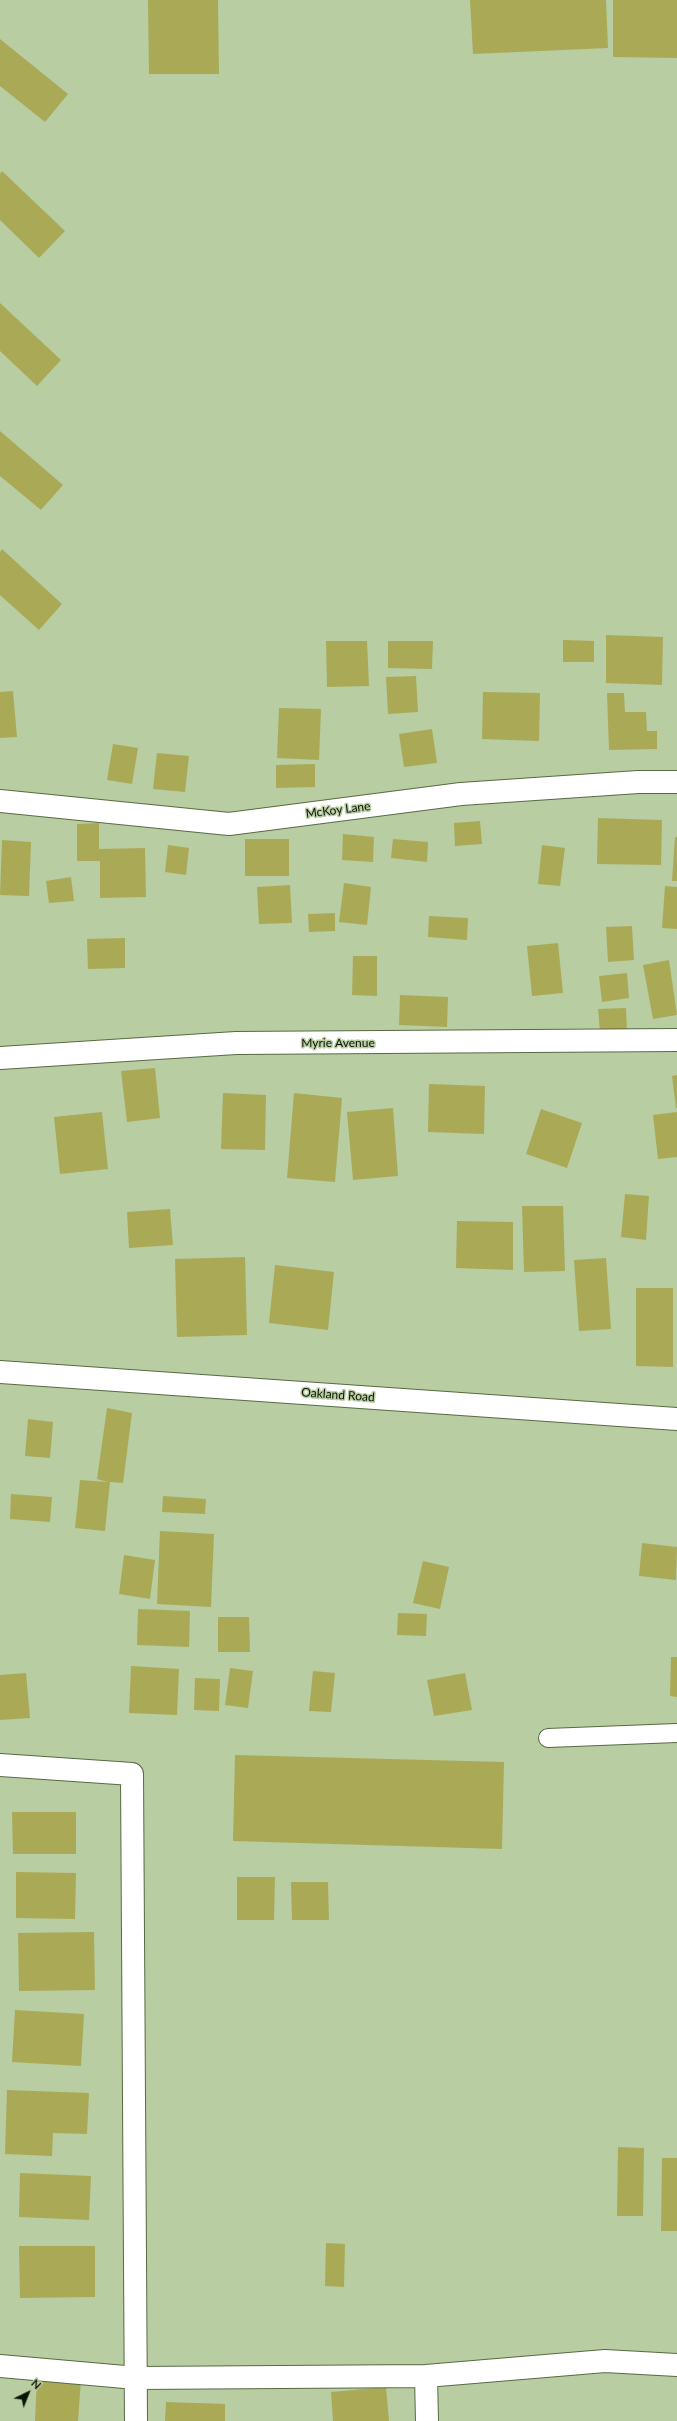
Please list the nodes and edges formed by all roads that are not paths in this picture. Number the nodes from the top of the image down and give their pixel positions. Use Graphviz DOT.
graph roads {
  1 [pos="677,782"];
  2 [pos="0,802"];
  3 [pos="677,1040"];
  4 [pos="0,1058"];
  5 [pos="0,1372"];
  6 [pos="677,1419"];
  7 [pos="677,1733"];
  8 [pos="548,1738"];
  9 [pos="0,1764"];
  10 [pos="677,2365"];
  11 [pos="0,2366"];
  12 [pos="426,2376"];
  13 [pos="136,2378"];
  14 [pos="136,2421"];
  15 [pos="427,2421"];
  1 -- 2 [label="street, McKoy Lane"];
  3 -- 4 [label="street, Myrie Avenue"];
  5 -- 6 [label="street, Oakland Road"];
  7 -- 8 [label="lane"];
  9 -- 13 [label="street"];
  10 -- 12 [label="street"];
  11 -- 13 [label="street"];
  12 -- 13 [label="street"];
  12 -- 15 [label="street"];
  13 -- 14 [label="street"];
}
